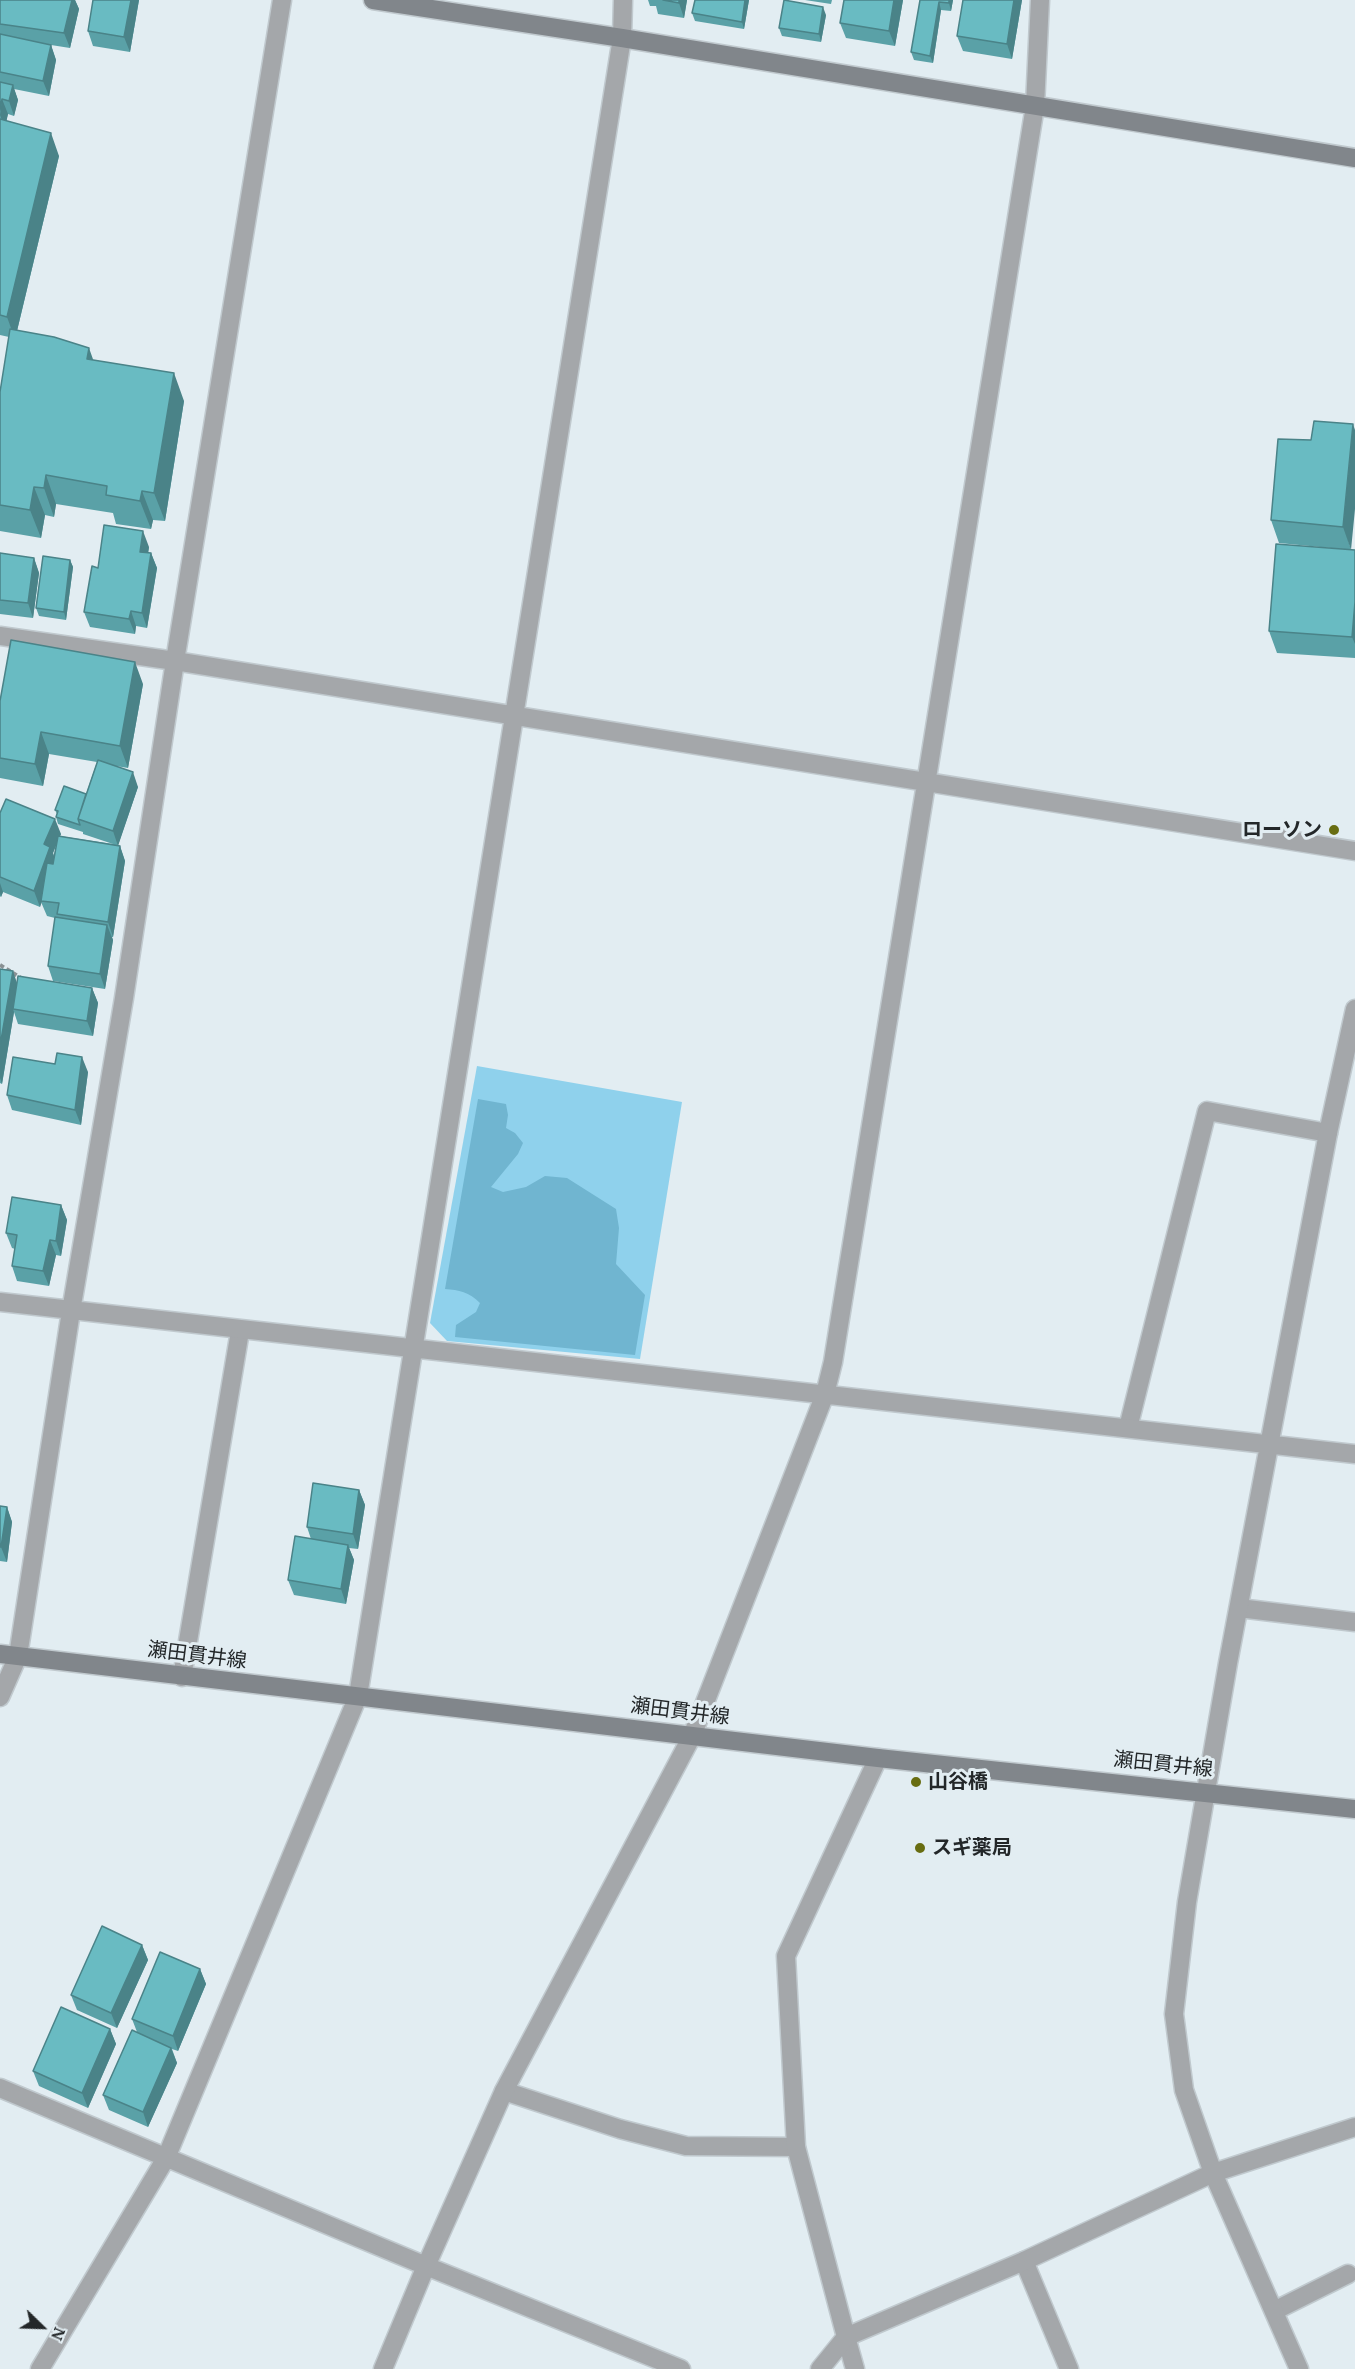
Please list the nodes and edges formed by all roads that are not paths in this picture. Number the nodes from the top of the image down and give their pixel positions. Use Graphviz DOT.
graph roads {
  1 [pos="282,0"];
  2 [pos="373,0"];
  3 [pos="623,0"];
  4 [pos="1040,0"];
  5 [pos="622,38"];
  6 [pos="1035,106"];
  7 [pos="1355,158"];
  8 [pos="0,636"];
  9 [pos="175,661"];
  10 [pos="513,714"];
  11 [pos="926,783"];
  12 [pos="1355,851"];
  13 [pos="1355,1009"];
  14 [pos="1328,1133"];
  15 [pos="0,1302"];
  16 [pos="71,1311"];
  17 [pos="240,1330"];
  18 [pos="413,1350"];
  19 [pos="825,1394"];
  20 [pos="1128,1428"];
  21 [pos="1269,1445"];
  22 [pos="1355,1454"];
  23 [pos="1239,1608"];
  24 [pos="1355,1622"];
  25 [pos="9,1655"];
  26 [pos="182,1677"];
  27 [pos="358,1696"];
  28 [pos="0,1697"];
  29 [pos="692,1736"];
  30 [pos="879,1758"];
  31 [pos="1205,1793"];
  32 [pos="1355,1809"];
  33 [pos="0,2088"];
  34 [pos="504,2091"];
  35 [pos="1355,2127"];
  36 [pos="795,2147"];
  37 [pos="166,2158"];
  38 [pos="1213,2174"];
  39 [pos="1024,2261"];
  40 [pos="426,2266"];
  41 [pos="1348,2274"];
  42 [pos="1274,2312"];
  43 [pos="846,2337"];
  44 [pos="40,2369"];
  45 [pos="383,2369"];
  46 [pos="681,2369"];
  47 [pos="820,2369"];
  48 [pos="855,2369"];
  49 [pos="1069,2369"];
  50 [pos="1299,2369"];
  1 -- 9 [label="street"];
  2 -- 5 [label="main road"];
  3 -- 5 [label="street"];
  4 -- 6 [label="street"];
  5 -- 6 [label="main road"];
  5 -- 10 [label="street"];
  6 -- 7 [label="main road"];
  6 -- 11 [label="street"];
  8 -- 9 [label="street"];
  9 -- 10 [label="street"];
  9 -- 16 [label="street"];
  10 -- 11 [label="street"];
  10 -- 18 [label="street"];
  11 -- 12 [label="street"];
  11 -- 19 [label="street"];
  13 -- 14 [label="street"];
  14 -- 20 [label="street"];
  14 -- 21 [label="street"];
  15 -- 16 [label="street"];
  16 -- 17 [label="street"];
  16 -- 25 [label="street"];
  17 -- 18 [label="street"];
  17 -- 26 [label="street"];
  18 -- 19 [label="street"];
  18 -- 27 [label="street"];
  19 -- 20 [label="street"];
  19 -- 29 [label="street"];
  20 -- 21 [label="street"];
  21 -- 22 [label="street"];
  21 -- 23 [label="street"];
  23 -- 24 [label="street"];
  23 -- 31 [label="street"];
  25 -- 26 [label="main road, 瀬田貫井線"];
  25 -- 28 [label="street"];
  26 -- 27 [label="main road, 瀬田貫井線"];
  27 -- 29 [label="main road, 瀬田貫井線"];
  27 -- 37 [label="street"];
  29 -- 30 [label="main road, 瀬田貫井線"];
  29 -- 34 [label="street"];
  30 -- 31 [label="main road, 瀬田貫井線"];
  30 -- 36 [label="street"];
  31 -- 32 [label="main road, 瀬田貫井線"];
  31 -- 38 [label="street"];
  33 -- 37 [label="street"];
  34 -- 36 [label="street"];
  34 -- 40 [label="street"];
  35 -- 38 [label="street"];
  36 -- 43 [label="street"];
  37 -- 40 [label="street"];
  37 -- 44 [label="street"];
  38 -- 39 [label="street"];
  38 -- 42 [label="street"];
  39 -- 43 [label="street"];
  39 -- 49 [label="street"];
  40 -- 45 [label="street"];
  40 -- 46 [label="street"];
  41 -- 42 [label="street"];
  42 -- 50 [label="street"];
  43 -- 47 [label="street"];
  43 -- 48 [label="street"];
}
